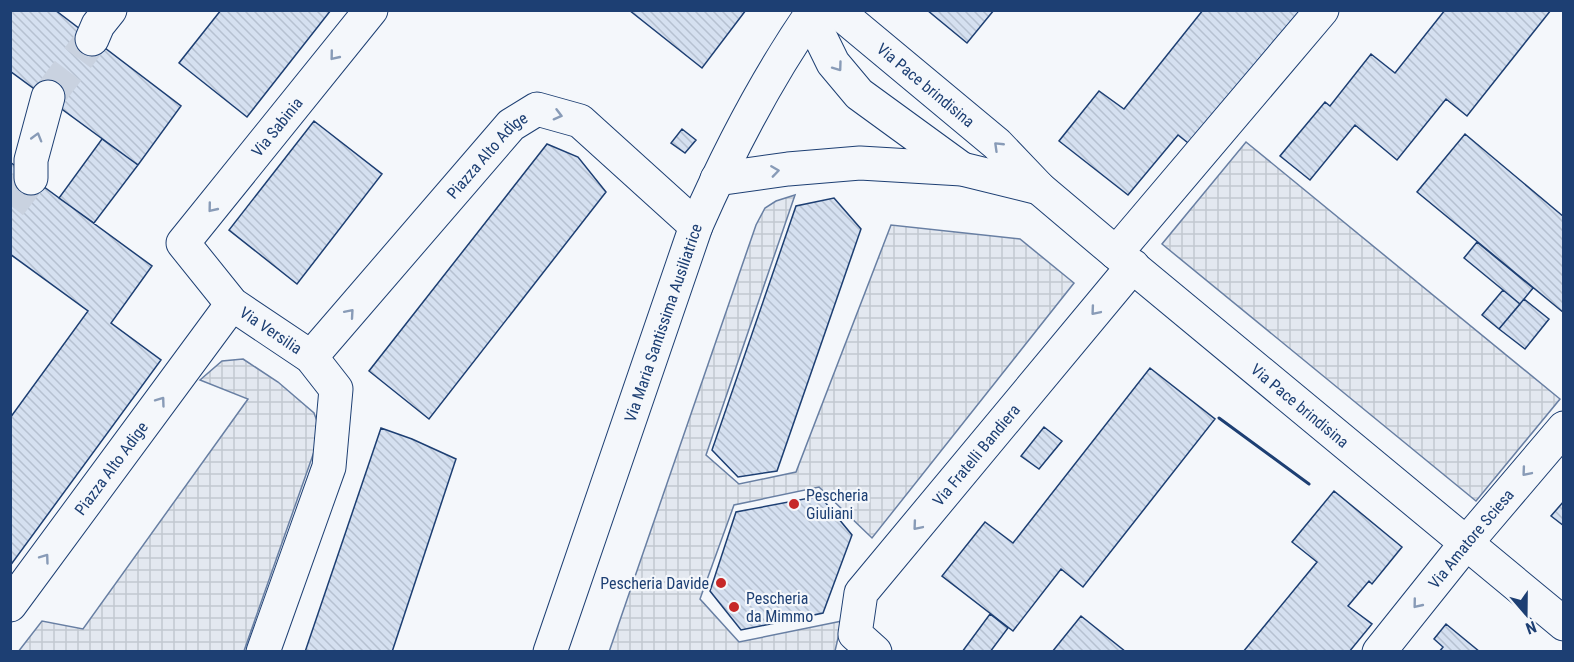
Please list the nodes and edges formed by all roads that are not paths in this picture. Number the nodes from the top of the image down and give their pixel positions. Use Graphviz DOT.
graph roads {
  1 [pos="110,10"];
  2 [pos="371,10"];
  3 [pos="1322,10"];
  4 [pos="820,12"];
  5 [pos="92,39"];
  6 [pos="48,98"];
  7 [pos="962,170"];
  8 [pos="31,178"];
  9 [pos="717,179"];
  10 [pos="1039,188"];
  11 [pos="696,226"];
  12 [pos="183,243"];
  13 [pos="1124,260"];
  14 [pos="232,304"];
  15 [pos="312,357"];
  16 [pos="1563,428"];
  17 [pos="1467,542"];
  18 [pos="10,605"];
  19 [pos="1563,624"];
  20 [pos="262,651"];
  21 [pos="550,651"];
  22 [pos="875,651"];
  23 [pos="1379,651"];
  1 -- 5 [label="street"];
  2 -- 12 [label="street, Via Sabinia, one-way"];
  3 -- 13 [label="street"];
  4 -- 7 [label="street, Via Pace brindisina, one-way"];
  4 -- 9 [label="street, Via Maria Santissima Ausiliatrice"];
  10 -- 4 [label="street, Via Pace brindisina, one-way"];
  8 -- 6 [label="street, one-way"];
  9 -- 7 [label="street, Via Pace brindisina, one-way"];
  7 -- 10 [label="street, Via Pace brindisina"];
  9 -- 11 [label="street, Via Maria Santissima Ausiliatrice"];
  10 -- 13 [label="street, Via Pace brindisina"];
  15 -- 11 [label="street, Piazza Alto Adige, one-way"];
  11 -- 21 [label="street, Via Maria Santissima Ausiliatrice"];
  12 -- 14 [label="street, Via Versilia"];
  13 -- 17 [label="street, Via Pace brindisina"];
  13 -- 22 [label="street, Via Fratelli Bandiera, one-way"];
  14 -- 15 [label="street, Via Versilia"];
  18 -- 14 [label="street, Piazza Alto Adige, one-way"];
  15 -- 20 [label="street, Via Versilia"];
  16 -- 17 [label="street, Via Amatore Sciesa, one-way"];
  17 -- 19 [label="street, Via Pace brindisina"];
  17 -- 23 [label="street, Via Amatore Sciesa, one-way"];
}
